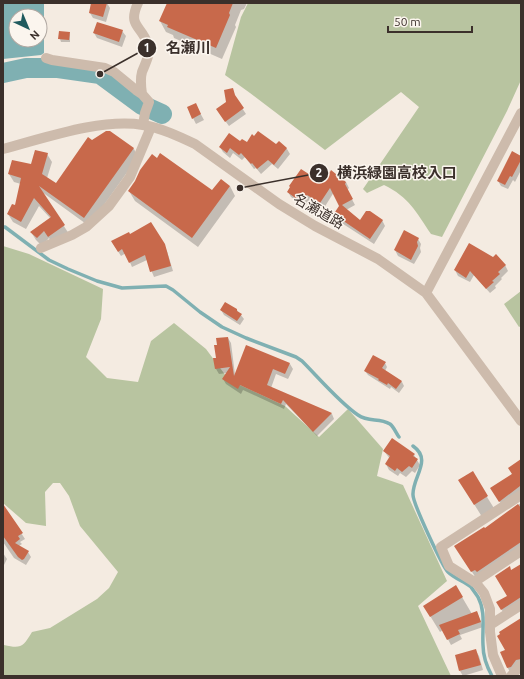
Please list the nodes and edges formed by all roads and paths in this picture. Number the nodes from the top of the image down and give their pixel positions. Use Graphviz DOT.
graph roads {
  1 [pos="138,3"];
  2 [pos="46,58"];
  3 [pos="145,98"];
  4 [pos="521,113"];
  5 [pos="147,126"];
  6 [pos="3,149"];
  7 [pos="41,248"];
  8 [pos="426,293"];
  9 [pos="521,421"];
  10 [pos="521,495"];
  11 [pos="521,551"];
  12 [pos="474,582"];
  13 [pos="521,605"];
  14 [pos="490,625"];
  15 [pos="521,665"];
  16 [pos="502,676"];
  17 [pos="511,676"];
  1 -- 3 [label="street"];
  2 -- 3 [label="street"];
  3 -- 5 [label="street"];
  4 -- 8 [label="street"];
  5 -- 6 [label="street, 名瀬道路"];
  5 -- 7 [label="street"];
  5 -- 8 [label="street, 名瀬道路"];
  8 -- 9 [label="street, 名瀬道路"];
  10 -- 12 [label="street"];
  11 -- 12 [label="street"];
  12 -- 14 [label="street"];
  13 -- 14 [label="street"];
  14 -- 16 [label="street"];
  15 -- 17 [label="street"];
}
